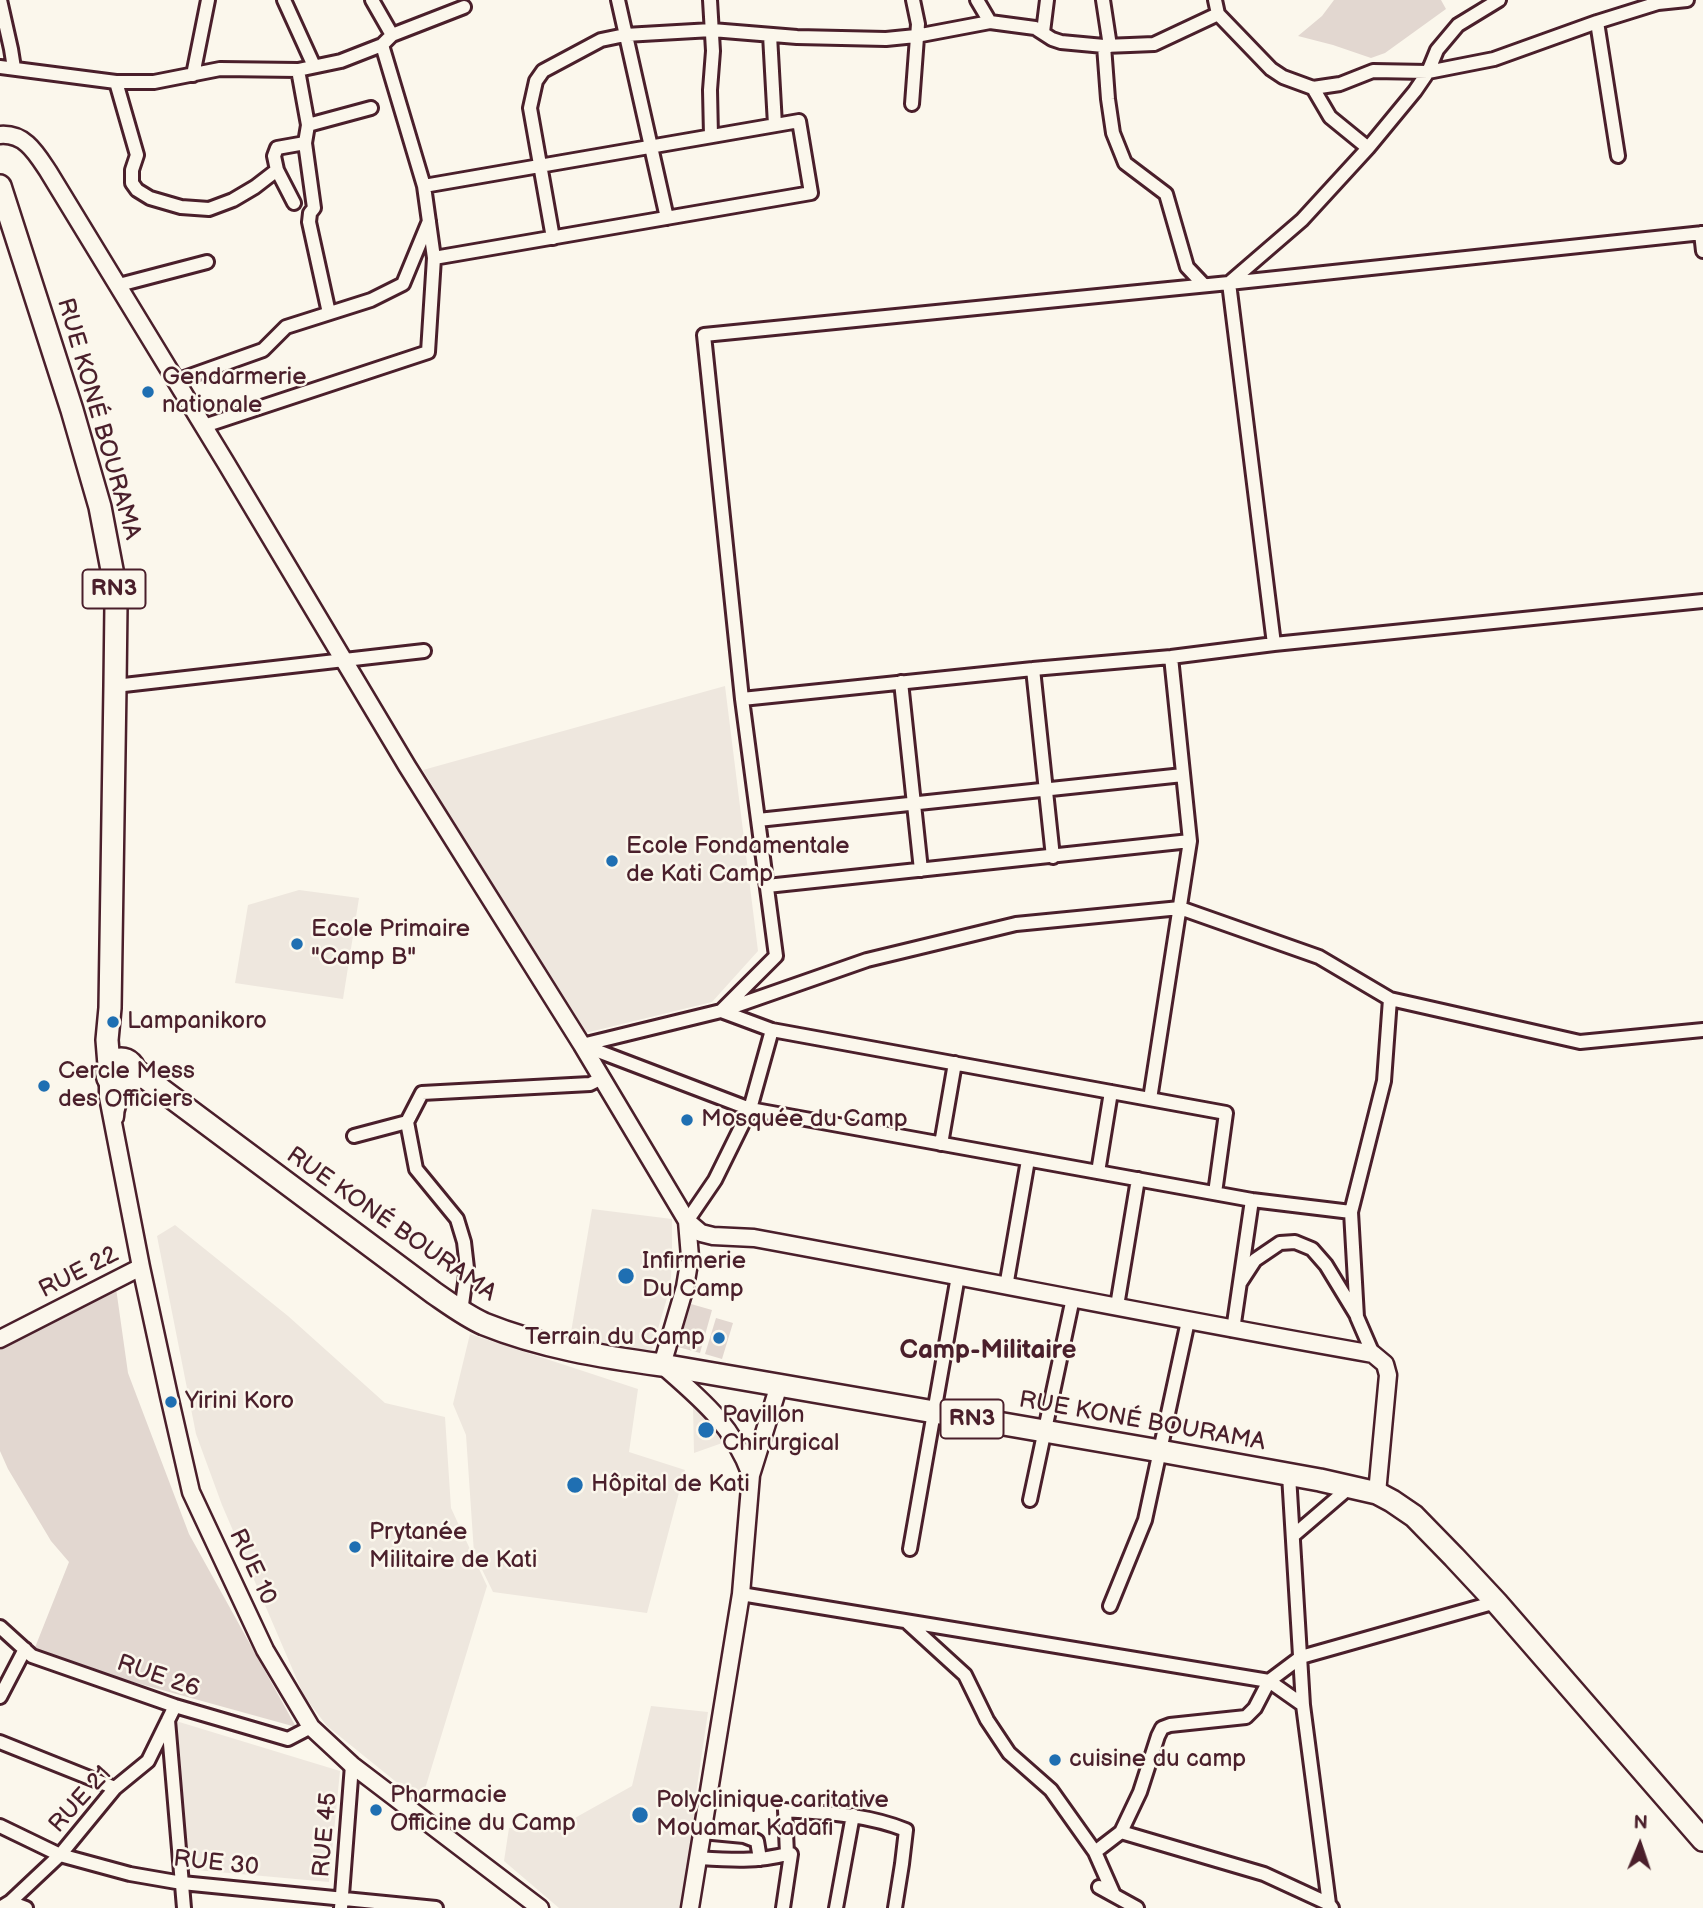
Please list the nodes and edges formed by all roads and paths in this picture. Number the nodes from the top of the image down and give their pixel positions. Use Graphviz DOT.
graph roads {
  1 [pos="1,0"];
  2 [pos="208,0"];
  3 [pos="284,0"];
  4 [pos="372,0"];
  5 [pos="618,0"];
  6 [pos="710,0"];
  7 [pos="913,0"];
  8 [pos="977,0"];
  9 [pos="1047,0"];
  10 [pos="1103,0"];
  11 [pos="1215,0"];
  12 [pos="1499,0"];
  13 [pos="1687,0"];
  14 [pos="464,7"];
  15 [pos="1218,14"];
  16 [pos="1597,22"];
  17 [pos="990,23"];
  18 [pos="712,30"];
  19 [pos="1043,32"];
  20 [pos="392,35"];
  21 [pos="625,35"];
  22 [pos="771,35"];
  23 [pos="916,36"];
  24 [pos="382,45"];
  25 [pos="1107,46"];
  26 [pos="0,66"];
  27 [pos="314,66"];
  28 [pos="14,68"];
  29 [pos="298,70"];
  30 [pos="1428,72"];
  31 [pos="193,75"];
  32 [pos="116,82"];
  33 [pos="1313,88"];
  34 [pos="912,104"];
  35 [pos="371,108"];
  36 [pos="308,125"];
  37 [pos="775,125"];
  38 [pos="0,135"];
  39 [pos="710,136"];
  40 [pos="304,143"];
  41 [pos="652,146"];
  42 [pos="1368,148"];
  43 [pos="1618,156"];
  44 [pos="540,166"];
  45 [pos="277,170"];
  46 [pos="0,186"];
  47 [pos="424,186"];
  48 [pos="294,203"];
  49 [pos="667,218"];
  50 [pos="429,220"];
  51 [pos="1702,233"];
  52 [pos="553,238"];
  53 [pos="1703,251"];
  54 [pos="434,258"];
  55 [pos="207,262"];
  56 [pos="1229,283"];
  57 [pos="119,285"];
  58 [pos="1204,285"];
  59 [pos="329,313"];
  60 [pos="176,381"];
  61 [pos="204,426"];
  62 [pos="1703,600"];
  63 [pos="1274,644"];
  64 [pos="424,651"];
  65 [pos="1171,657"];
  66 [pos="344,660"];
  67 [pos="1033,669"];
  68 [pos="901,682"];
  69 [pos="115,686"];
  70 [pos="743,699"];
  71 [pos="1183,775"];
  72 [pos="1046,790"];
  73 [pos="914,804"];
  74 [pos="758,820"];
  75 [pos="1190,842"];
  76 [pos="1053,857"];
  77 [pos="921,870"];
  78 [pos="767,886"];
  79 [pos="1180,908"];
  80 [pos="1390,999"];
  81 [pos="721,1011"];
  82 [pos="772,1030"];
  83 [pos="1703,1030"];
  84 [pos="582,1045"];
  85 [pos="955,1063"];
  86 [pos="121,1073"];
  87 [pos="602,1078"];
  88 [pos="1111,1092"];
  89 [pos="1150,1099"];
  90 [pos="751,1109"];
  91 [pos="407,1122"];
  92 [pos="354,1136"];
  93 [pos="941,1144"];
  94 [pos="1028,1160"];
  95 [pos="1098,1172"];
  96 [pos="1138,1180"];
  97 [pos="1215,1193"];
  98 [pos="1252,1200"];
  99 [pos="1351,1212"];
  100 [pos="687,1221"];
  101 [pos="728,1238"];
  102 [pos="690,1256"];
  103 [pos="141,1267"];
  104 [pos="958,1276"];
  105 [pos="1007,1281"];
  106 [pos="1240,1283"];
  107 [pos="1073,1298"];
  108 [pos="1117,1306"];
  109 [pos="461,1311"];
  110 [pos="1357,1317"];
  111 [pos="1188,1321"];
  112 [pos="1233,1330"];
  113 [pos="0,1339"];
  114 [pos="1373,1354"];
  115 [pos="662,1365"];
  116 [pos="779,1385"];
  117 [pos="934,1412"];
  118 [pos="1045,1432"];
  119 [pos="751,1450"];
  120 [pos="1160,1451"];
  121 [pos="1289,1475"];
  122 [pos="1350,1487"];
  123 [pos="1377,1493"];
  124 [pos="1030,1500"];
  125 [pos="1294,1535"];
  126 [pos="909,1549"];
  127 [pos="741,1594"];
  128 [pos="1496,1602"];
  129 [pos="1110,1606"];
  130 [pos="906,1622"];
  131 [pos="0,1628"];
  132 [pos="25,1649"];
  133 [pos="1301,1657"];
  134 [pos="1269,1681"];
  135 [pos="0,1697"];
  136 [pos="1303,1705"];
  137 [pos="175,1706"];
  138 [pos="167,1720"];
  139 [pos="311,1727"];
  140 [pos="0,1742"];
  141 [pos="352,1765"];
  142 [pos="115,1788"];
  143 [pos="853,1815"];
  144 [pos="0,1826"];
  145 [pos="702,1832"];
  146 [pos="1121,1832"];
  147 [pos="1703,1840"];
  148 [pos="1095,1852"];
  149 [pos="788,1854"];
  150 [pos="60,1855"];
  151 [pos="698,1858"];
  152 [pos="760,1859"];
  153 [pos="182,1884"];
  154 [pos="1099,1887"];
  155 [pos="1114,1895"];
  156 [pos="341,1903"];
  157 [pos="7,1906"];
  158 [pos="1331,1906"];
  159 [pos="26,1908"];
  160 [pos="184,1908"];
  161 [pos="436,1908"];
  162 [pos="540,1908"];
  163 [pos="690,1908"];
  164 [pos="783,1908"];
  165 [pos="836,1908"];
  166 [pos="895,1908"];
  167 [pos="1137,1908"];
  1 -- 28 [label="street"];
  2 -- 31 [label="street"];
  3 -- 27 [label="street"];
  4 -- 20 [label="street"];
  5 -- 21 [label="street"];
  6 -- 18 [label="street"];
  7 -- 23 [label="street"];
  8 -- 17 [label="street"];
  9 -- 19 [label="street"];
  10 -- 25 [label="street"];
  11 -- 15 [label="street"];
  12 -- 30 [label="street"];
  13 -- 16 [label="street"];
  14 -- 20 [label="street"];
  15 -- 25 [label="street"];
  15 -- 33 [label="street"];
  16 -- 30 [label="street"];
  16 -- 43 [label="street"];
  17 -- 19 [label="street"];
  17 -- 23 [label="street"];
  18 -- 21 [label="street"];
  18 -- 22 [label="street"];
  18 -- 39 [label="street"];
  19 -- 25 [label="street"];
  20 -- 24 [label="street"];
  21 -- 41 [label="street"];
  21 -- 44 [label="street"];
  22 -- 23 [label="street"];
  22 -- 37 [label="street"];
  23 -- 34 [label="street"];
  24 -- 27 [label="street"];
  24 -- 47 [label="street"];
  25 -- 58 [label="street"];
  26 -- 28 [label="street"];
  27 -- 29 [label="street"];
  28 -- 32 [label="street"];
  29 -- 31 [label="street"];
  29 -- 36 [label="street"];
  30 -- 33 [label="street"];
  30 -- 42 [label="street"];
  31 -- 32 [label="street"];
  32 -- 45 [label="street"];
  33 -- 42 [label="street"];
  35 -- 36 [label="street"];
  36 -- 40 [label="street"];
  37 -- 39 [label="street"];
  37 -- 49 [label="street"];
  38 -- 57 [label="street"];
  39 -- 41 [label="street"];
  40 -- 45 [label="street"];
  40 -- 59 [label="street"];
  41 -- 44 [label="street"];
  41 -- 49 [label="street"];
  42 -- 56 [label="street"];
  44 -- 47 [label="street"];
  44 -- 52 [label="street"];
  45 -- 48 [label="street"];
  46 -- 69 [label="highway, RUE KONÉ BOURAMA / RN3"];
  47 -- 50 [label="street"];
  49 -- 52 [label="street"];
  50 -- 54 [label="street"];
  50 -- 59 [label="street"];
  51 -- 53 [label="street"];
  51 -- 56 [label="street"];
  52 -- 54 [label="street"];
  54 -- 61 [label="street"];
  55 -- 57 [label="street"];
  56 -- 58 [label="street"];
  56 -- 63 [label="street"];
  57 -- 60 [label="street"];
  58 -- 70 [label="street"];
  59 -- 60 [label="street"];
  60 -- 61 [label="street"];
  61 -- 66 [label="street"];
  62 -- 63 [label="street"];
  63 -- 65 [label="street"];
  64 -- 66 [label="street"];
  65 -- 67 [label="street"];
  65 -- 71 [label="street"];
  66 -- 69 [label="street"];
  66 -- 84 [label="street"];
  67 -- 68 [label="street"];
  67 -- 72 [label="street"];
  68 -- 70 [label="street"];
  68 -- 73 [label="street"];
  69 -- 86 [label="highway, RUE KONÉ BOURAMA / RN3"];
  70 -- 74 [label="street"];
  71 -- 72 [label="street"];
  71 -- 75 [label="street"];
  72 -- 73 [label="street"];
  72 -- 76 [label="street"];
  73 -- 74 [label="street"];
  73 -- 77 [label="street"];
  74 -- 78 [label="street"];
  75 -- 76 [label="street"];
  75 -- 79 [label="street"];
  76 -- 77 [label="street"];
  77 -- 78 [label="street"];
  78 -- 81 [label="street"];
  79 -- 80 [label="street"];
  79 -- 81 [label="street"];
  79 -- 89 [label="street"];
  80 -- 83 [label="street"];
  80 -- 99 [label="street"];
  81 -- 82 [label="street"];
  81 -- 84 [label="street"];
  82 -- 85 [label="street"];
  82 -- 90 [label="street"];
  84 -- 87 [label="street"];
  84 -- 90 [label="street"];
  85 -- 88 [label="street"];
  85 -- 93 [label="street"];
  86 -- 103 [label="street, RUE 10"];
  86 -- 109 [label="highway, RUE KONÉ BOURAMA / RN3"];
  87 -- 91 [label="street"];
  87 -- 100 [label="street"];
  88 -- 89 [label="street"];
  88 -- 95 [label="street"];
  89 -- 97 [label="street"];
  90 -- 93 [label="street"];
  90 -- 100 [label="street"];
  91 -- 92 [label="street"];
  91 -- 109 [label="street"];
  93 -- 94 [label="street"];
  94 -- 95 [label="street"];
  94 -- 105 [label="street"];
  95 -- 96 [label="street"];
  96 -- 97 [label="street"];
  96 -- 108 [label="street"];
  97 -- 98 [label="street"];
  98 -- 99 [label="street"];
  98 -- 106 [label="street"];
  99 -- 110 [label="street"];
  100 -- 101 [label="street"];
  100 -- 102 [label="street"];
  101 -- 102 [label="street"];
  101 -- 104 [label="street"];
  102 -- 115 [label="street"];
  103 -- 113 [label="street, RUE 22"];
  103 -- 139 [label="street, RUE 10"];
  104 -- 107 [label="street"];
  104 -- 117 [label="street"];
  106 -- 110 [label="street"];
  106 -- 112 [label="street"];
  107 -- 108 [label="street"];
  107 -- 118 [label="street"];
  108 -- 111 [label="street"];
  109 -- 115 [label="highway, RUE KONÉ BOURAMA / RN3"];
  110 -- 114 [label="street"];
  111 -- 112 [label="street"];
  111 -- 120 [label="street"];
  112 -- 114 [label="street"];
  114 -- 123 [label="street"];
  115 -- 116 [label="highway, RUE KONÉ BOURAMA / RN3"];
  115 -- 119 [label="street"];
  116 -- 117 [label="highway, RUE KONÉ BOURAMA / RN3"];
  116 -- 119 [label="street"];
  117 -- 118 [label="highway, RUE KONÉ BOURAMA / RN3"];
  117 -- 126 [label="street"];
  118 -- 120 [label="highway, RUE KONÉ BOURAMA / RN3"];
  118 -- 124 [label="street"];
  119 -- 127 [label="street"];
  120 -- 121 [label="highway, RUE KONÉ BOURAMA / RN3"];
  120 -- 129 [label="street"];
  121 -- 122 [label="highway, RUE KONÉ BOURAMA / RN3"];
  121 -- 125 [label="street"];
  122 -- 123 [label="highway, RUE KONÉ BOURAMA / RN3"];
  122 -- 125 [label="street"];
  123 -- 128 [label="highway, RUE KONÉ BOURAMA / RN3"];
  125 -- 133 [label="street"];
  127 -- 130 [label="street"];
  127 -- 145 [label="street"];
  128 -- 133 [label="street"];
  128 -- 147 [label="highway, RUE KONÉ BOURAMA / RN3"];
  130 -- 134 [label="street"];
  130 -- 148 [label="street"];
  131 -- 132 [label="street, RUE 26"];
  132 -- 135 [label="street"];
  132 -- 137 [label="street, RUE 26"];
  133 -- 134 [label="street"];
  133 -- 136 [label="street"];
  134 -- 136 [label="street"];
  134 -- 146 [label="street"];
  136 -- 158 [label="street"];
  137 -- 138 [label="street, RUE 21"];
  137 -- 139 [label="street, RUE 26"];
  138 -- 142 [label="street, RUE 21"];
  138 -- 153 [label="street"];
  139 -- 141 [label="street, RUE 10"];
  140 -- 142 [label="street"];
  141 -- 156 [label="street, RUE 45"];
  141 -- 162 [label="street, RUE 10"];
  142 -- 150 [label="street, RUE 21"];
  143 -- 149 [label="street"];
  143 -- 165 [label="street"];
  143 -- 166 [label="street"];
  144 -- 150 [label="street, RUE 30"];
  145 -- 151 [label="street"];
  145 -- 152 [label="street"];
  146 -- 148 [label="street"];
  146 -- 158 [label="street"];
  148 -- 155 [label="street"];
  149 -- 152 [label="street"];
  149 -- 164 [label="street"];
  150 -- 153 [label="street, RUE 30"];
  150 -- 157 [label="street, RUE 21"];
  151 -- 152 [label="street"];
  151 -- 163 [label="street"];
  153 -- 156 [label="street, RUE 30"];
  153 -- 160 [label="street"];
  154 -- 155 [label="street"];
  155 -- 167 [label="street"];
  156 -- 161 [label="street, RUE 30"];
  157 -- 159 [label="street"];
}
